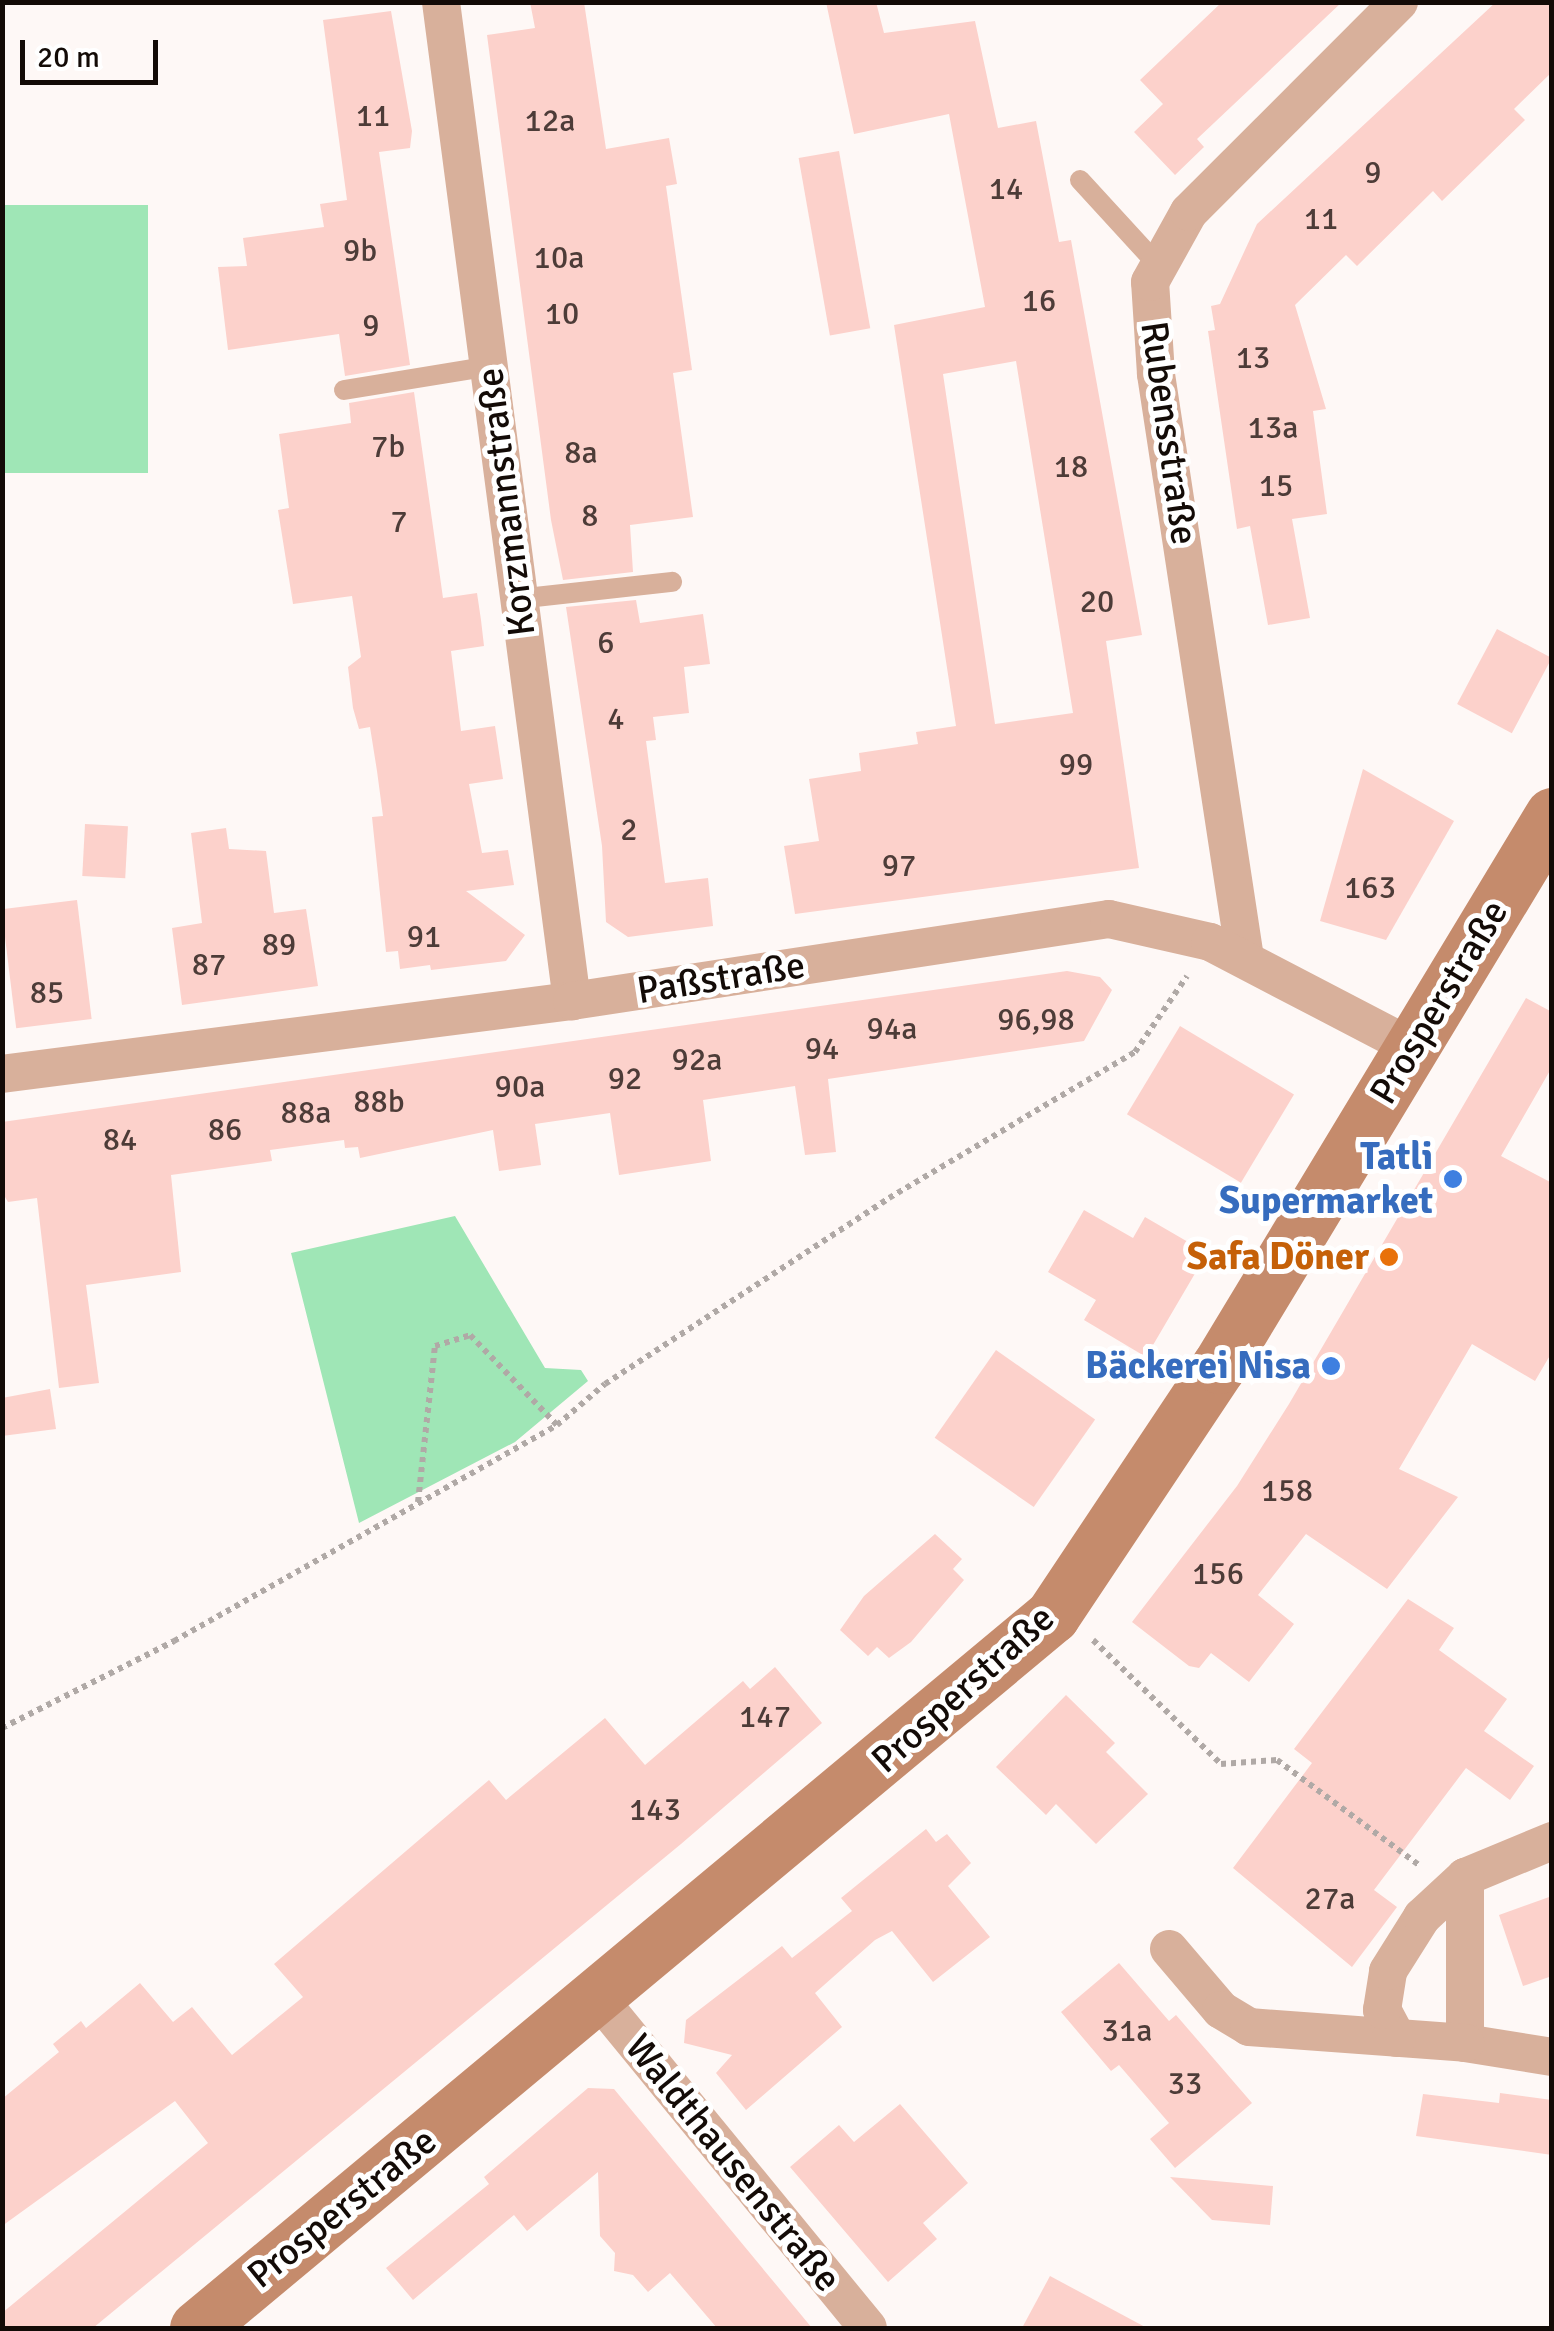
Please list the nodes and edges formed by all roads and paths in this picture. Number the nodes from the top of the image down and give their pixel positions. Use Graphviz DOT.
graph roads {
  1 [pos="441,2"];
  2 [pos="1399,2"];
  3 [pos="1080,180"];
  4 [pos="1158,264"];
  5 [pos="490,366"];
  6 [pos="344,390"];
  7 [pos="672,582"];
  8 [pos="516,599"];
  9 [pos="1552,815"];
  10 [pos="1210,942"];
  11 [pos="1245,958"];
  12 [pos="572,1001"];
  13 [pos="1412,1047"];
  14 [pos="2,1074"];
  15 [pos="557,1426"];
  16 [pos="418,1502"];
  17 [pos="1058,1607"];
  18 [pos="2,1728"];
  19 [pos="1552,1841"];
  20 [pos="1465,1877"];
  21 [pos="1168,1948"];
  22 [pos="598,1998"];
  23 [pos="1397,2038"];
  24 [pos="1465,2043"];
  25 [pos="1552,2057"];
  26 [pos="197,2328"];
  27 [pos="868,2328"];
  1 -- 5 [label="street, Korzmannstraße"];
  2 -- 4 [label="street, Rubensstraße"];
  3 -- 4 [label="lane"];
  4 -- 11 [label="street, Rubensstraße"];
  5 -- 6 [label="lane"];
  5 -- 8 [label="street, Korzmannstraße"];
  7 -- 8 [label="lane"];
  8 -- 12 [label="street, Korzmannstraße"];
  9 -- 13 [label="main road, Prosperstraße"];
  10 -- 11 [label="street, Paßstraße"];
  10 -- 12 [label="street, Paßstraße"];
  10 -- 15 [label="path"];
  11 -- 13 [label="street, Paßstraße"];
  12 -- 14 [label="street, Paßstraße"];
  13 -- 17 [label="main road, Prosperstraße"];
  15 -- 16 [label="path"];
  15 -- 16 [label="path"];
  16 -- 18 [label="path"];
  17 -- 20 [label="path"];
  17 -- 22 [label="main road, Prosperstraße"];
  19 -- 20 [label="street"];
  20 -- 23 [label="street"];
  20 -- 24 [label="street"];
  21 -- 23 [label="street"];
  22 -- 26 [label="main road, Prosperstraße"];
  22 -- 27 [label="street, Waldthausenstraße"];
  23 -- 24 [label="street"];
  24 -- 25 [label="street"];
}
